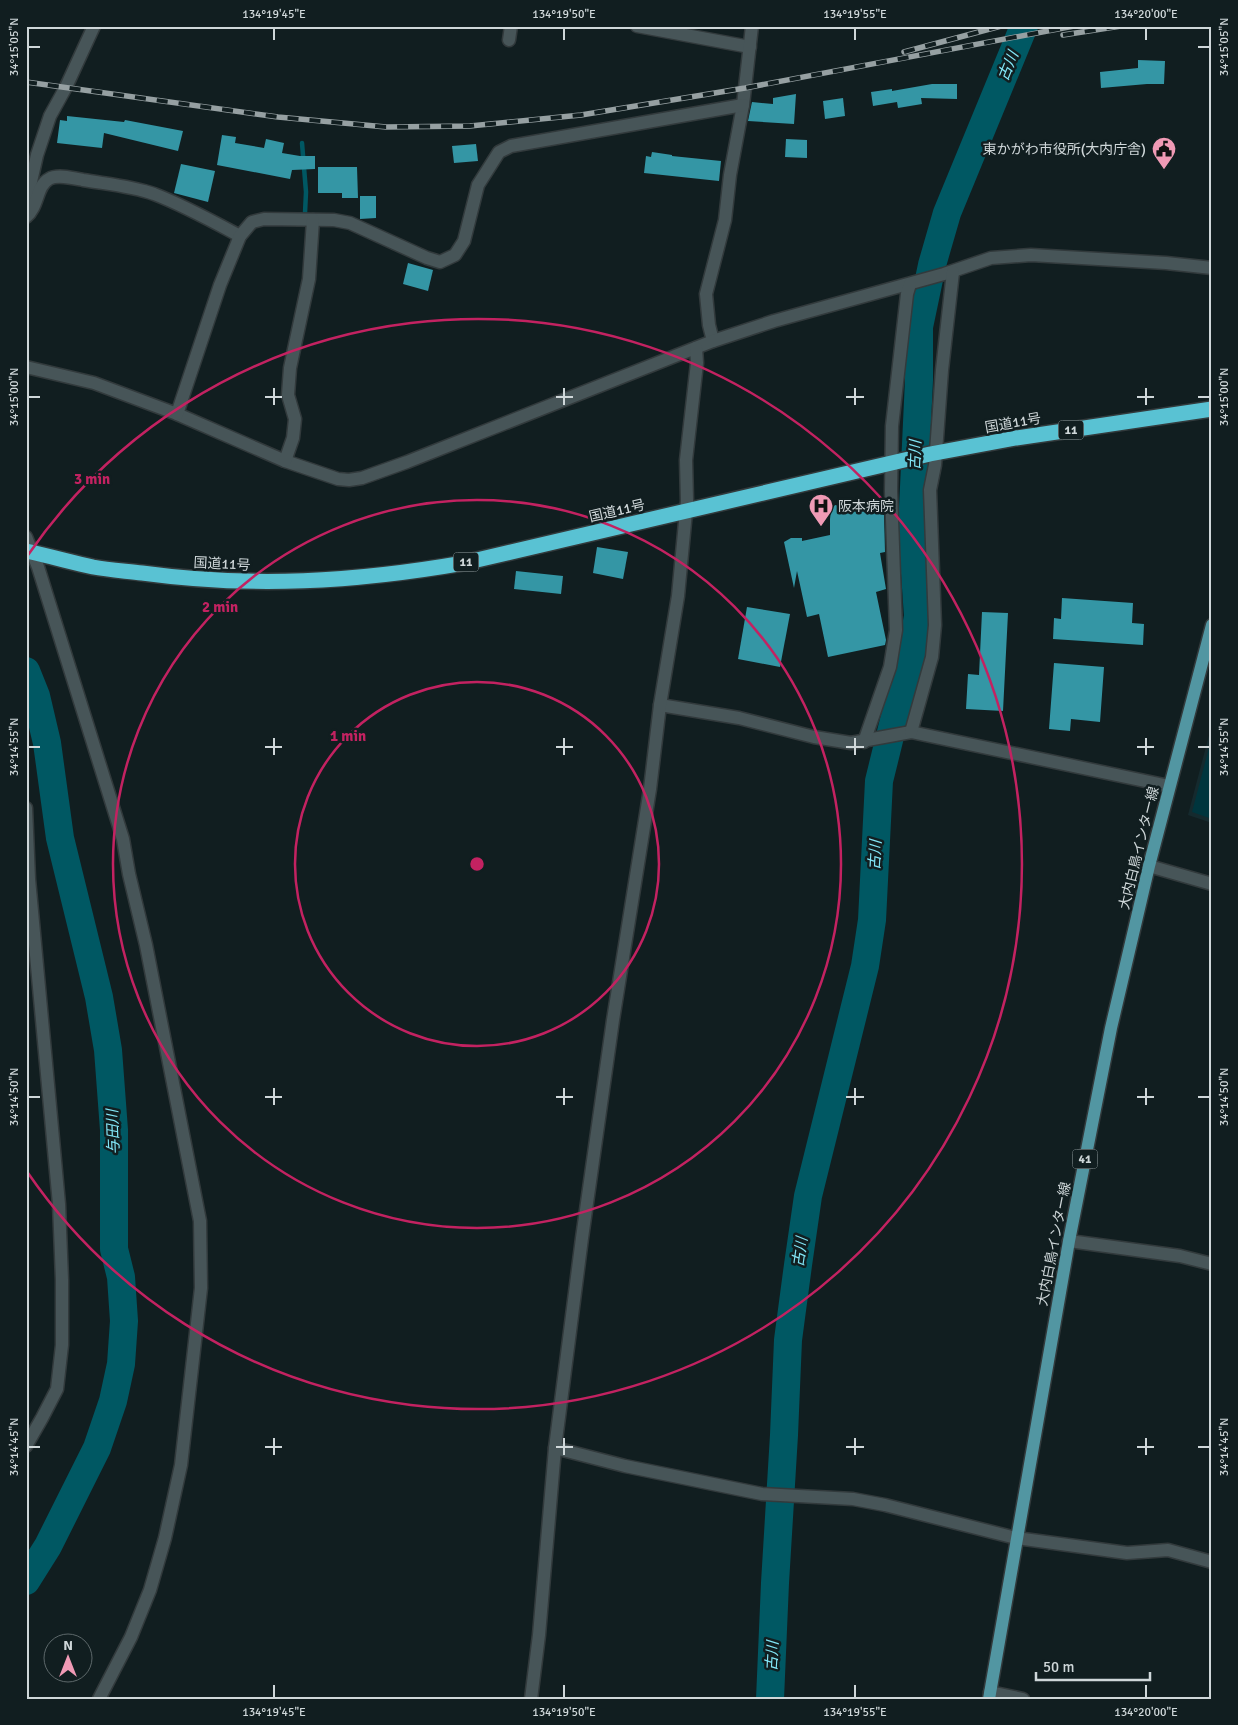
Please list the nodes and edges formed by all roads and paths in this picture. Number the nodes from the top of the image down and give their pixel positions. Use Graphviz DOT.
graph roads {
  1 [pos="94,26"];
  2 [pos="511,26"];
  3 [pos="638,26"];
  4 [pos="752,26"];
  5 [pos="509,40"];
  6 [pos="750,47"];
  7 [pos="743,105"];
  8 [pos="26,204"];
  9 [pos="26,217"];
  10 [pos="313,220"];
  11 [pos="240,236"];
  12 [pos="1212,268"];
  13 [pos="949,273"];
  14 [pos="912,283"];
  15 [pos="713,341"];
  16 [pos="696,348"];
  17 [pos="26,367"];
  18 [pos="1212,409"];
  19 [pos="177,414"];
  20 [pos="933,454"];
  21 [pos="285,462"];
  22 [pos="895,463"];
  23 [pos="686,512"];
  24 [pos="26,537"];
  25 [pos="29,552"];
  26 [pos="1212,625"];
  27 [pos="1209,648"];
  28 [pos="660,705"];
  29 [pos="908,732"];
  30 [pos="869,741"];
  31 [pos="1169,786"];
  32 [pos="26,808"];
  33 [pos="1149,866"];
  34 [pos="1212,884"];
  35 [pos="1069,1241"];
  36 [pos="1212,1264"];
  37 [pos="26,1446"];
  38 [pos="555,1448"];
  39 [pos="1016,1538"];
  40 [pos="1212,1562"];
  41 [pos="989,1695"];
  42 [pos="99,1699"];
  43 [pos="531,1699"];
  44 [pos="1023,1699"];
  1 -- 8 [label="street"];
  2 -- 5 [label="street"];
  3 -- 6 [label="street"];
  4 -- 6 [label="street"];
  6 -- 7 [label="street"];
  7 -- 10 [label="street"];
  7 -- 15 [label="street"];
  9 -- 11 [label="street"];
  10 -- 11 [label="street"];
  10 -- 21 [label="street"];
  11 -- 19 [label="street"];
  12 -- 13 [label="street"];
  13 -- 14 [label="street"];
  13 -- 20 [label="street"];
  14 -- 15 [label="street"];
  14 -- 22 [label="street"];
  15 -- 16 [label="street"];
  16 -- 21 [label="street"];
  16 -- 23 [label="street"];
  17 -- 19 [label="street"];
  18 -- 20 [label="highway, 国道11号 / 11"];
  19 -- 21 [label="street"];
  20 -- 22 [label="highway, 国道11号 / 11"];
  20 -- 29 [label="street"];
  22 -- 23 [label="highway, 国道11号 / 11"];
  22 -- 30 [label="street"];
  23 -- 25 [label="highway, 国道11号 / 11"];
  23 -- 28 [label="street"];
  24 -- 25 [label="street"];
  25 -- 42 [label="street"];
  26 -- 27 [label="main road, 大内白鳥インター線 / 41"];
  27 -- 31 [label="main road, 大内白鳥インター線 / 41"];
  28 -- 30 [label="street"];
  28 -- 38 [label="street"];
  29 -- 30 [label="street"];
  29 -- 31 [label="street"];
  31 -- 33 [label="main road, 大内白鳥インター線 / 41"];
  32 -- 37 [label="street"];
  33 -- 34 [label="street"];
  33 -- 35 [label="main road, 大内白鳥インター線 / 41"];
  35 -- 36 [label="street"];
  35 -- 39 [label="main road, 大内白鳥インター線 / 41"];
  38 -- 39 [label="street"];
  38 -- 43 [label="street"];
  39 -- 40 [label="street"];
  39 -- 41 [label="main road, 大内白鳥インター線 / 41"];
  41 -- 44 [label="street"];
}
